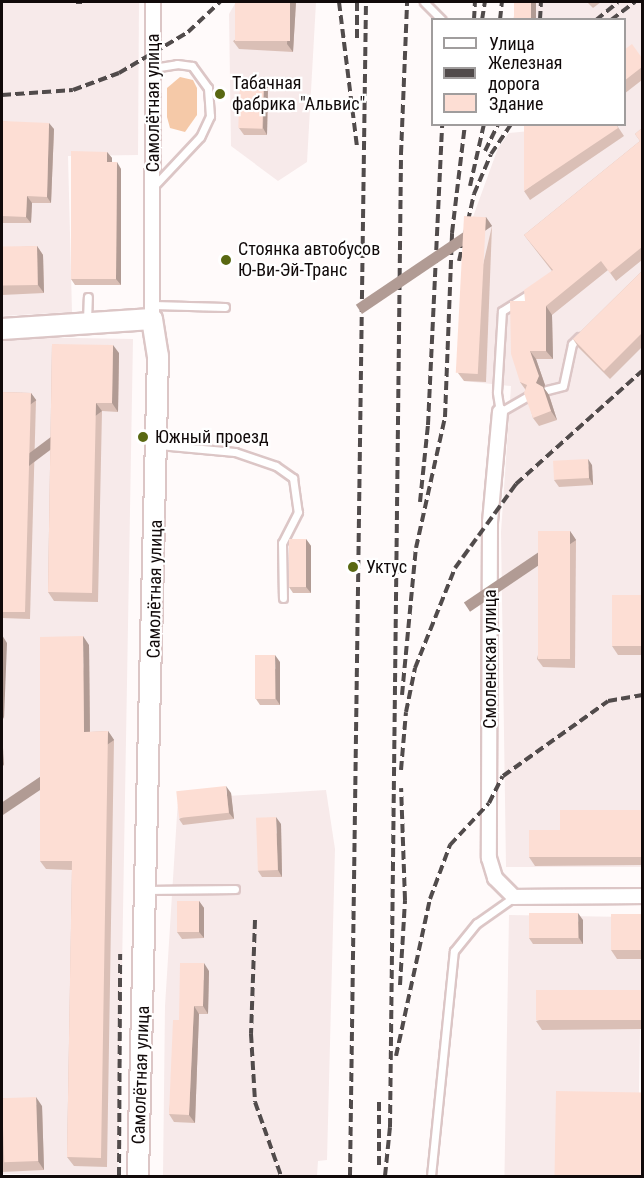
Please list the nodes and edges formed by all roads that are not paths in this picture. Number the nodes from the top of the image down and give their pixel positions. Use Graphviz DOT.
graph roads {
  1 [pos="153,2"];
  2 [pos="424,2"];
  3 [pos="440,18"];
  4 [pos="152,68"];
  5 [pos="153,187"];
  6 [pos="538,289"];
  7 [pos="88,297"];
  8 [pos="225,307"];
  9 [pos="153,312"];
  10 [pos="87,324"];
  11 [pos="2,329"];
  12 [pos="586,330"];
  13 [pos="547,390"];
  14 [pos="528,396"];
  15 [pos="500,412"];
  16 [pos="158,445"];
  17 [pos="283,598"];
  18 [pos="236,889"];
  19 [pos="147,890"];
  20 [pos="642,896"];
  21 [pos="514,897"];
  22 [pos="138,1176"];
  23 [pos="431,1176"];
  1 -- 4 [label="street, Самолётная улица"];
  2 -- 3 [label="lane"];
  4 -- 5 [label="street, Самолётная улица"];
  4 -- 5 [label="lane"];
  5 -- 9 [label="street, Самолётная улица"];
  6 -- 15 [label="lane"];
  7 -- 10 [label="lane"];
  8 -- 9 [label="lane"];
  9 -- 10 [label="main road"];
  9 -- 16 [label="main road, Самолётная улица"];
  10 -- 11 [label="main road"];
  12 -- 13 [label="lane"];
  14 -- 15 [label="lane"];
  15 -- 21 [label="street, Смоленская улица"];
  16 -- 17 [label="lane"];
  16 -- 19 [label="main road, Самолётная улица"];
  18 -- 19 [label="lane"];
  19 -- 22 [label="main road, Самолётная улица"];
  20 -- 21 [label="street"];
  21 -- 23 [label="lane"];
}
